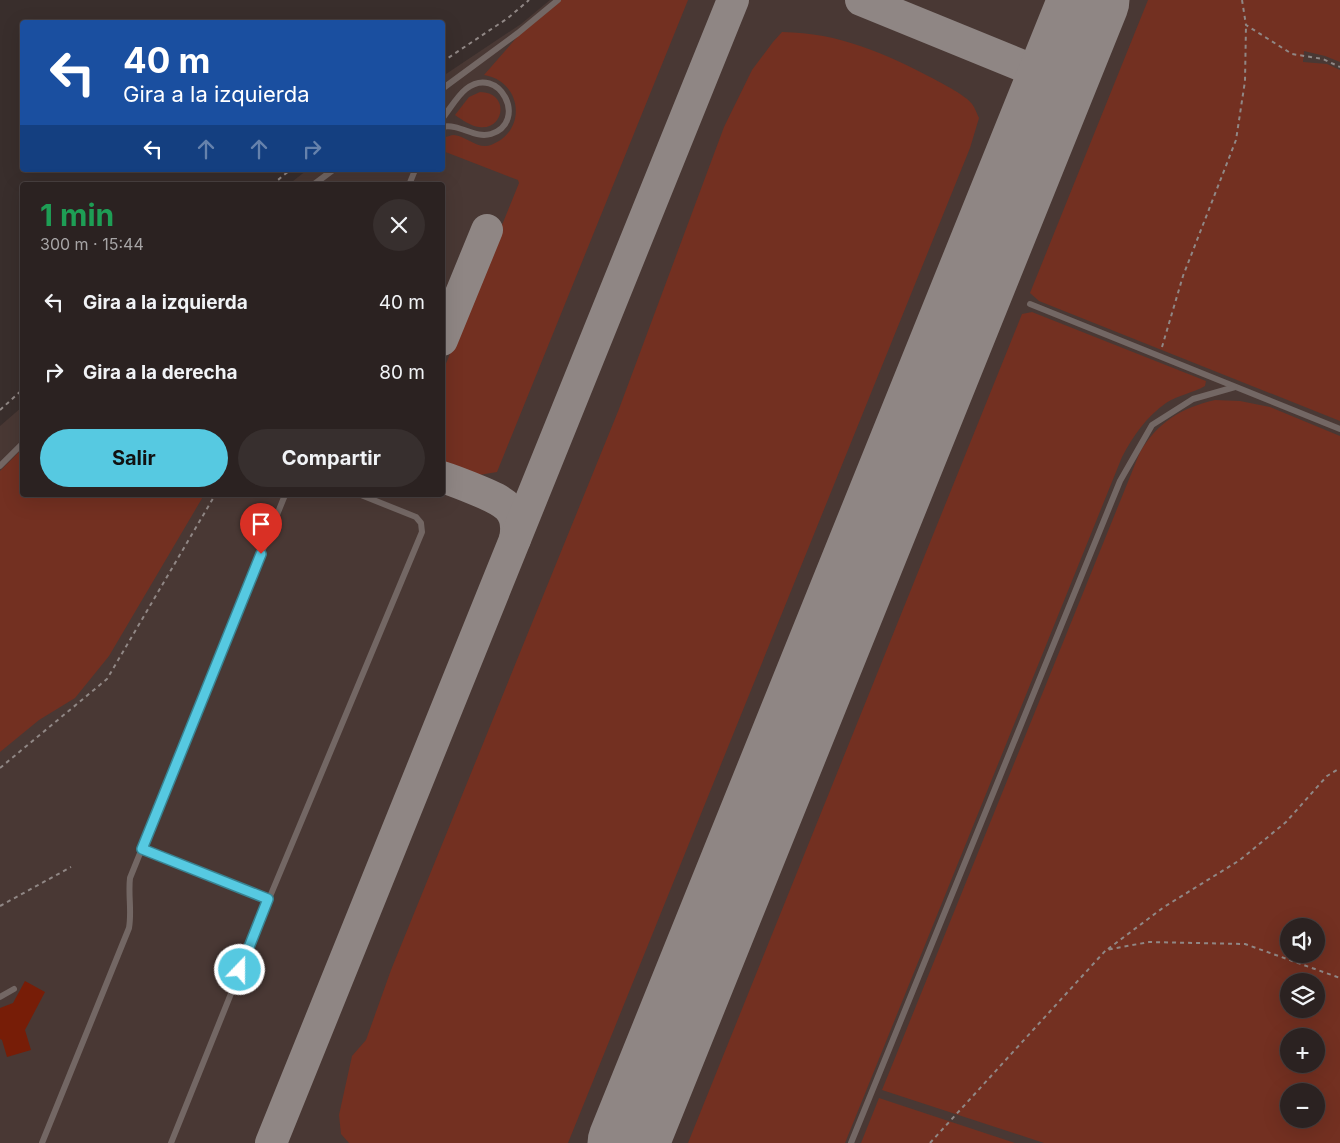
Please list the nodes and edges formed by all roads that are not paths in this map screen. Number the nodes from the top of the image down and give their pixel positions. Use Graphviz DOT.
graph roads {
  1 [pos="558,0"];
  2 [pos="445,87"];
  3 [pos="445,114"];
  4 [pos="445,126"];
  5 [pos="330,172"];
  6 [pos="317,182"];
  7 [pos="1030,304"];
  8 [pos="1235,387"];
  9 [pos="1340,429"];
  10 [pos="20,446"];
  11 [pos="0,466"];
  12 [pos="284,497"];
  13 [pos="366,497"];
  14 [pos="142,849"];
  15 [pos="268,899"];
  16 [pos="14,989"];
  17 [pos="0,997"];
  18 [pos="42,1143"];
  19 [pos="171,1143"];
  20 [pos="851,1143"];
  1 -- 2 [label="lane"];
  3 -- 4 [label="lane"];
  5 -- 6 [label="lane"];
  7 -- 8 [label="lane"];
  8 -- 9 [label="lane"];
  8 -- 20 [label="lane"];
  10 -- 11 [label="lane"];
  12 -- 14 [label="lane"];
  13 -- 15 [label="lane"];
  14 -- 15 [label="lane"];
  14 -- 18 [label="lane"];
  15 -- 19 [label="lane"];
  16 -- 17 [label="lane"];
}
